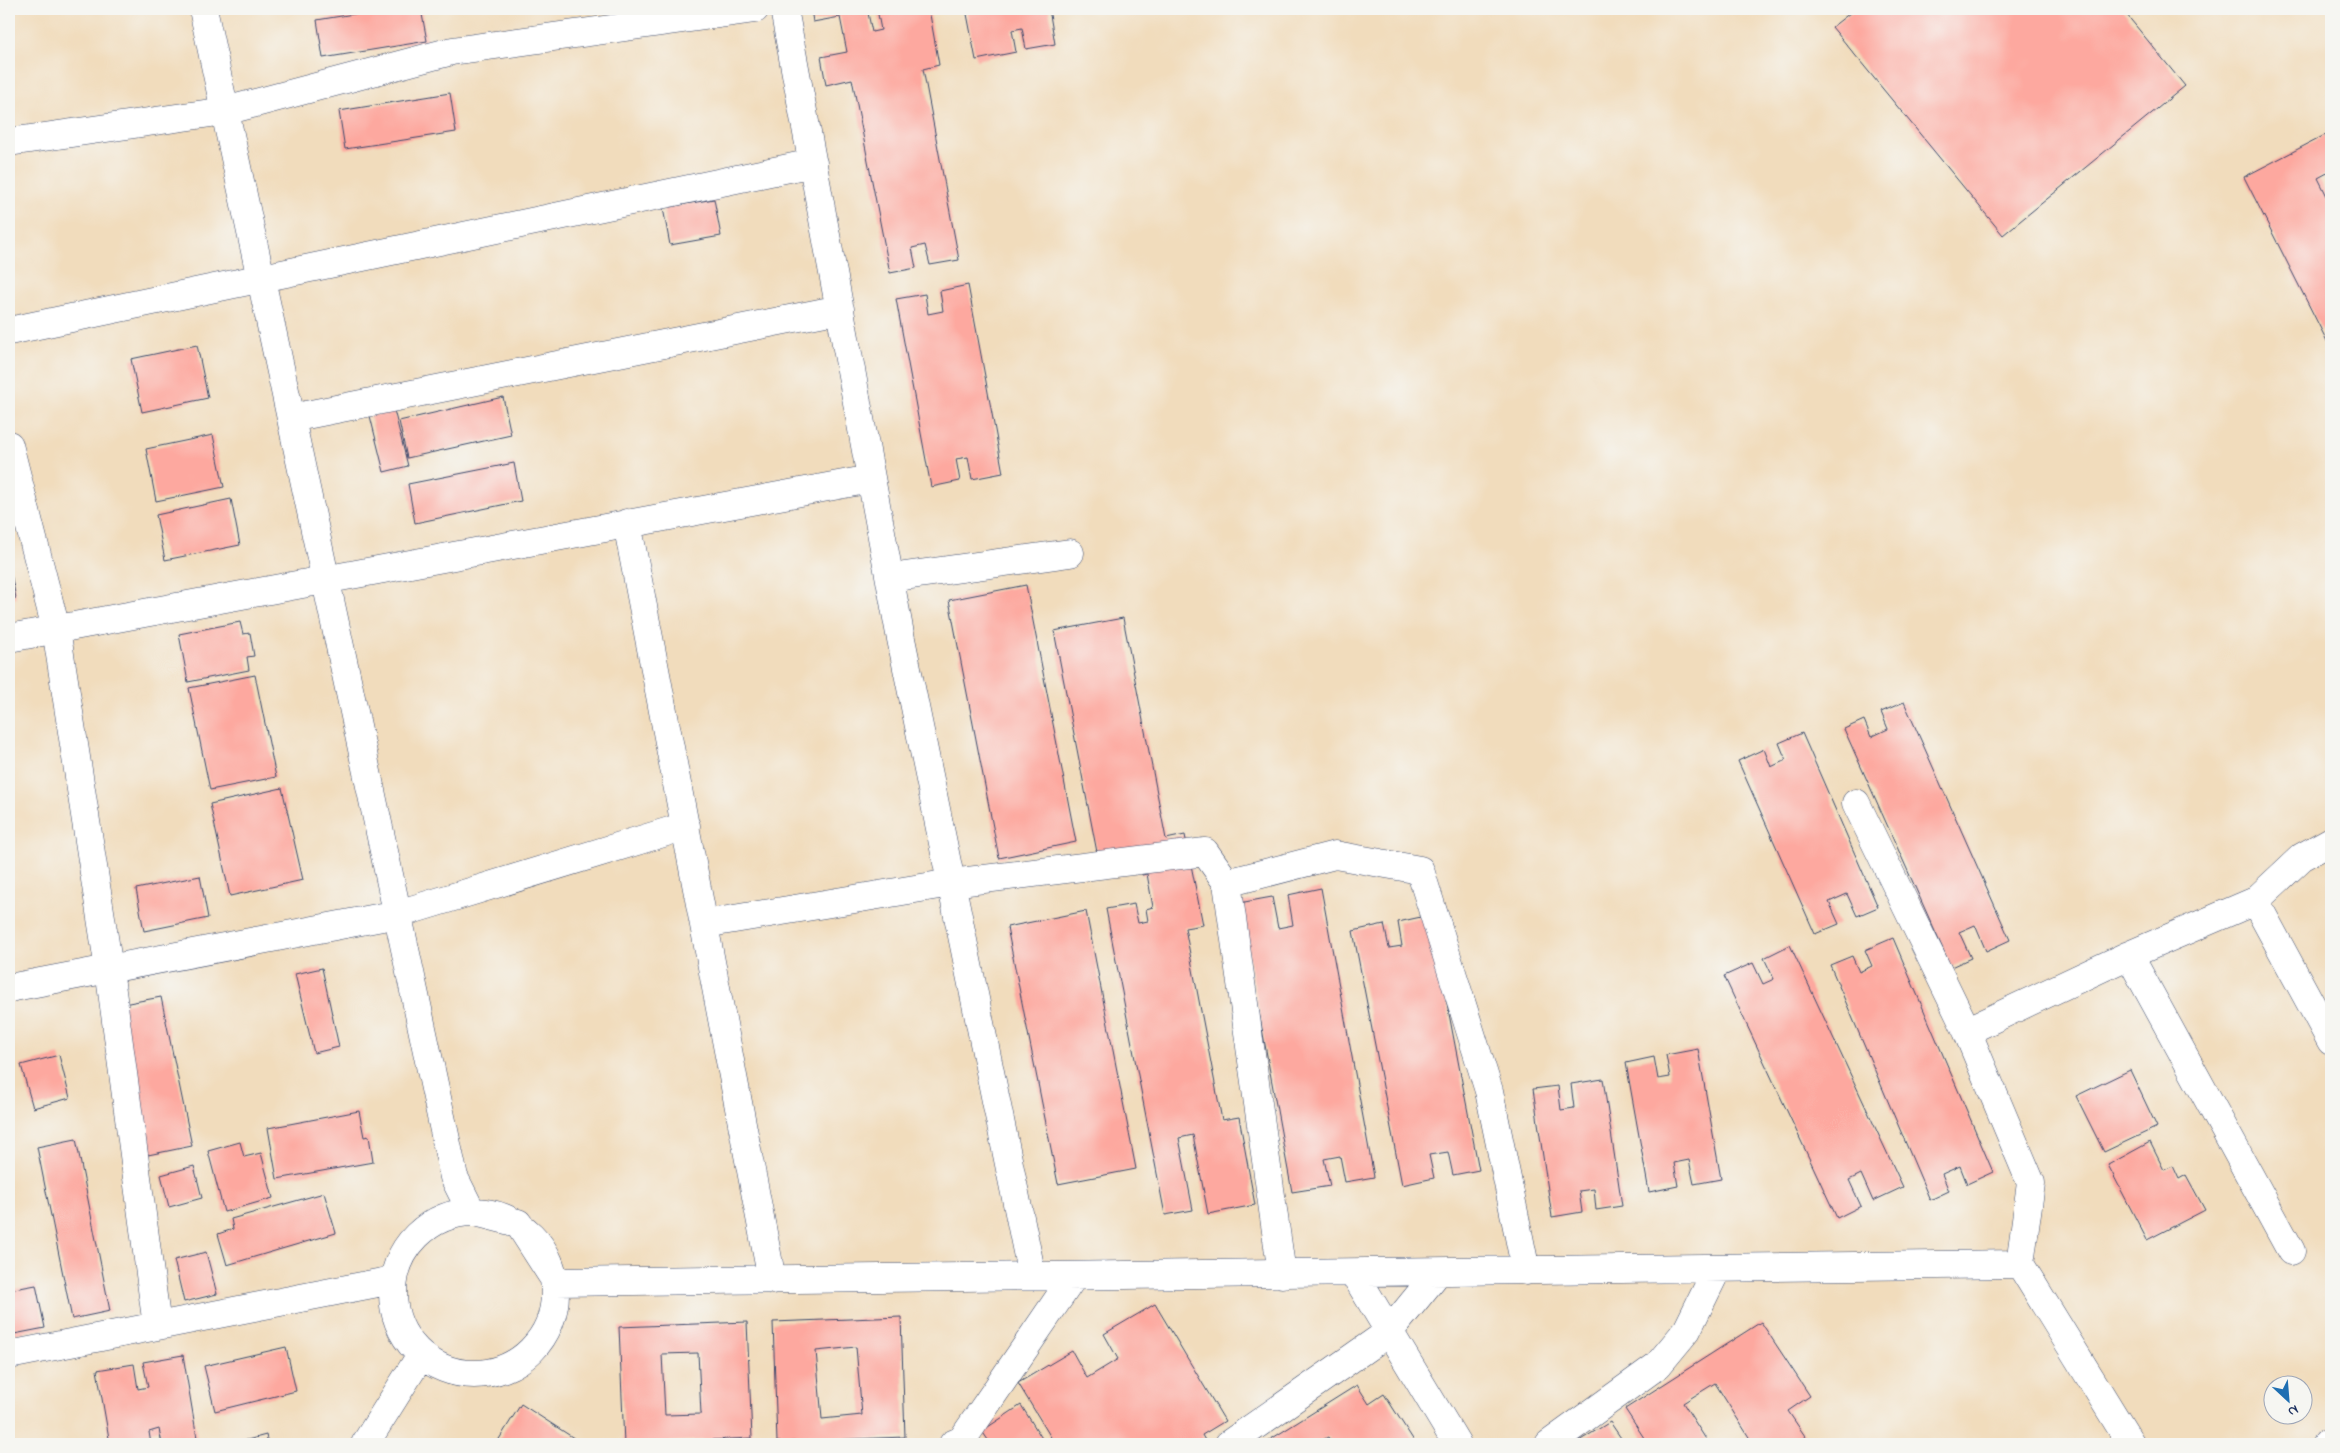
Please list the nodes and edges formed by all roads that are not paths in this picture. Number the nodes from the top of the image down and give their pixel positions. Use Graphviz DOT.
graph roads {
  1 [pos="203,9"];
  2 [pos="755,9"];
  3 [pos="784,9"];
  4 [pos="225,111"];
  5 [pos="9,142"];
  6 [pos="813,164"];
  7 [pos="261,279"];
  8 [pos="840,309"];
  9 [pos="9,331"];
  10 [pos="291,418"];
  11 [pos="9,445"];
  12 [pos="871,479"];
  13 [pos="627,523"];
  14 [pos="1070,553"];
  15 [pos="890,578"];
  16 [pos="326,579"];
  17 [pos="56,629"];
  18 [pos="9,638"];
  19 [pos="1856,803"];
  20 [pos="686,826"];
  21 [pos="2331,841"];
  22 [pos="951,883"];
  23 [pos="1227,883"];
  24 [pos="2256,901"];
  25 [pos="398,914"];
  26 [pos="704,924"];
  27 [pos="2129,955"];
  28 [pos="109,969"];
  29 [pos="9,988"];
  30 [pos="1967,1031"];
  31 [pos="2331,1041"];
  32 [pos="471,1211"];
  33 [pos="2291,1251"];
  34 [pos="2020,1264"];
  35 [pos="1717,1268"];
  36 [pos="1526,1271"];
  37 [pos="1438,1272"];
  38 [pos="1354,1273"];
  39 [pos="1282,1274"];
  40 [pos="1032,1276"];
  41 [pos="1074,1276"];
  42 [pos="393,1280"];
  43 [pos="772,1280"];
  44 [pos="556,1282"];
  45 [pos="157,1326"];
  46 [pos="1389,1332"];
  47 [pos="9,1355"];
  48 [pos="421,1355"];
  49 [pos="2331,1442"];
  50 [pos="365,1444"];
  51 [pos="953,1444"];
  52 [pos="1229,1444"];
  53 [pos="1457,1444"];
  54 [pos="1549,1444"];
  55 [pos="2131,1444"];
  56 [pos="2326,1444"];
  1 -- 4 [label="street"];
  2 -- 4 [label="street"];
  3 -- 6 [label="street"];
  4 -- 5 [label="street"];
  4 -- 7 [label="street"];
  6 -- 7 [label="street"];
  6 -- 8 [label="street"];
  7 -- 9 [label="street"];
  7 -- 10 [label="street"];
  8 -- 10 [label="street"];
  8 -- 12 [label="street"];
  10 -- 16 [label="street"];
  11 -- 17 [label="street"];
  12 -- 13 [label="street"];
  12 -- 15 [label="street"];
  13 -- 16 [label="street"];
  13 -- 20 [label="street"];
  14 -- 15 [label="street"];
  15 -- 22 [label="street"];
  16 -- 17 [label="street"];
  16 -- 25 [label="street"];
  17 -- 18 [label="street"];
  17 -- 28 [label="street"];
  19 -- 30 [label="street"];
  20 -- 25 [label="street"];
  20 -- 26 [label="street"];
  21 -- 24 [label="street"];
  22 -- 23 [label="street"];
  22 -- 26 [label="street"];
  22 -- 40 [label="street"];
  23 -- 36 [label="street"];
  23 -- 39 [label="street"];
  24 -- 27 [label="street"];
  24 -- 31 [label="street"];
  25 -- 28 [label="street"];
  25 -- 32 [label="street"];
  26 -- 43 [label="street"];
  27 -- 30 [label="street"];
  27 -- 33 [label="street"];
  28 -- 29 [label="street"];
  28 -- 45 [label="street"];
  30 -- 34 [label="street"];
  32 -- 42 [label="street"];
  32 -- 44 [label="street"];
  34 -- 35 [label="street"];
  34 -- 55 [label="street"];
  35 -- 36 [label="street"];
  35 -- 54 [label="street"];
  36 -- 37 [label="street"];
  37 -- 38 [label="street"];
  37 -- 46 [label="street"];
  38 -- 39 [label="street"];
  38 -- 46 [label="street"];
  39 -- 41 [label="street"];
  40 -- 41 [label="street"];
  40 -- 43 [label="street"];
  41 -- 51 [label="street"];
  42 -- 45 [label="street"];
  42 -- 48 [label="street"];
  43 -- 44 [label="street"];
  44 -- 48 [label="street"];
  45 -- 47 [label="street"];
  46 -- 52 [label="street"];
  46 -- 53 [label="street"];
  48 -- 50 [label="street"];
  49 -- 56 [label="street"];
}
